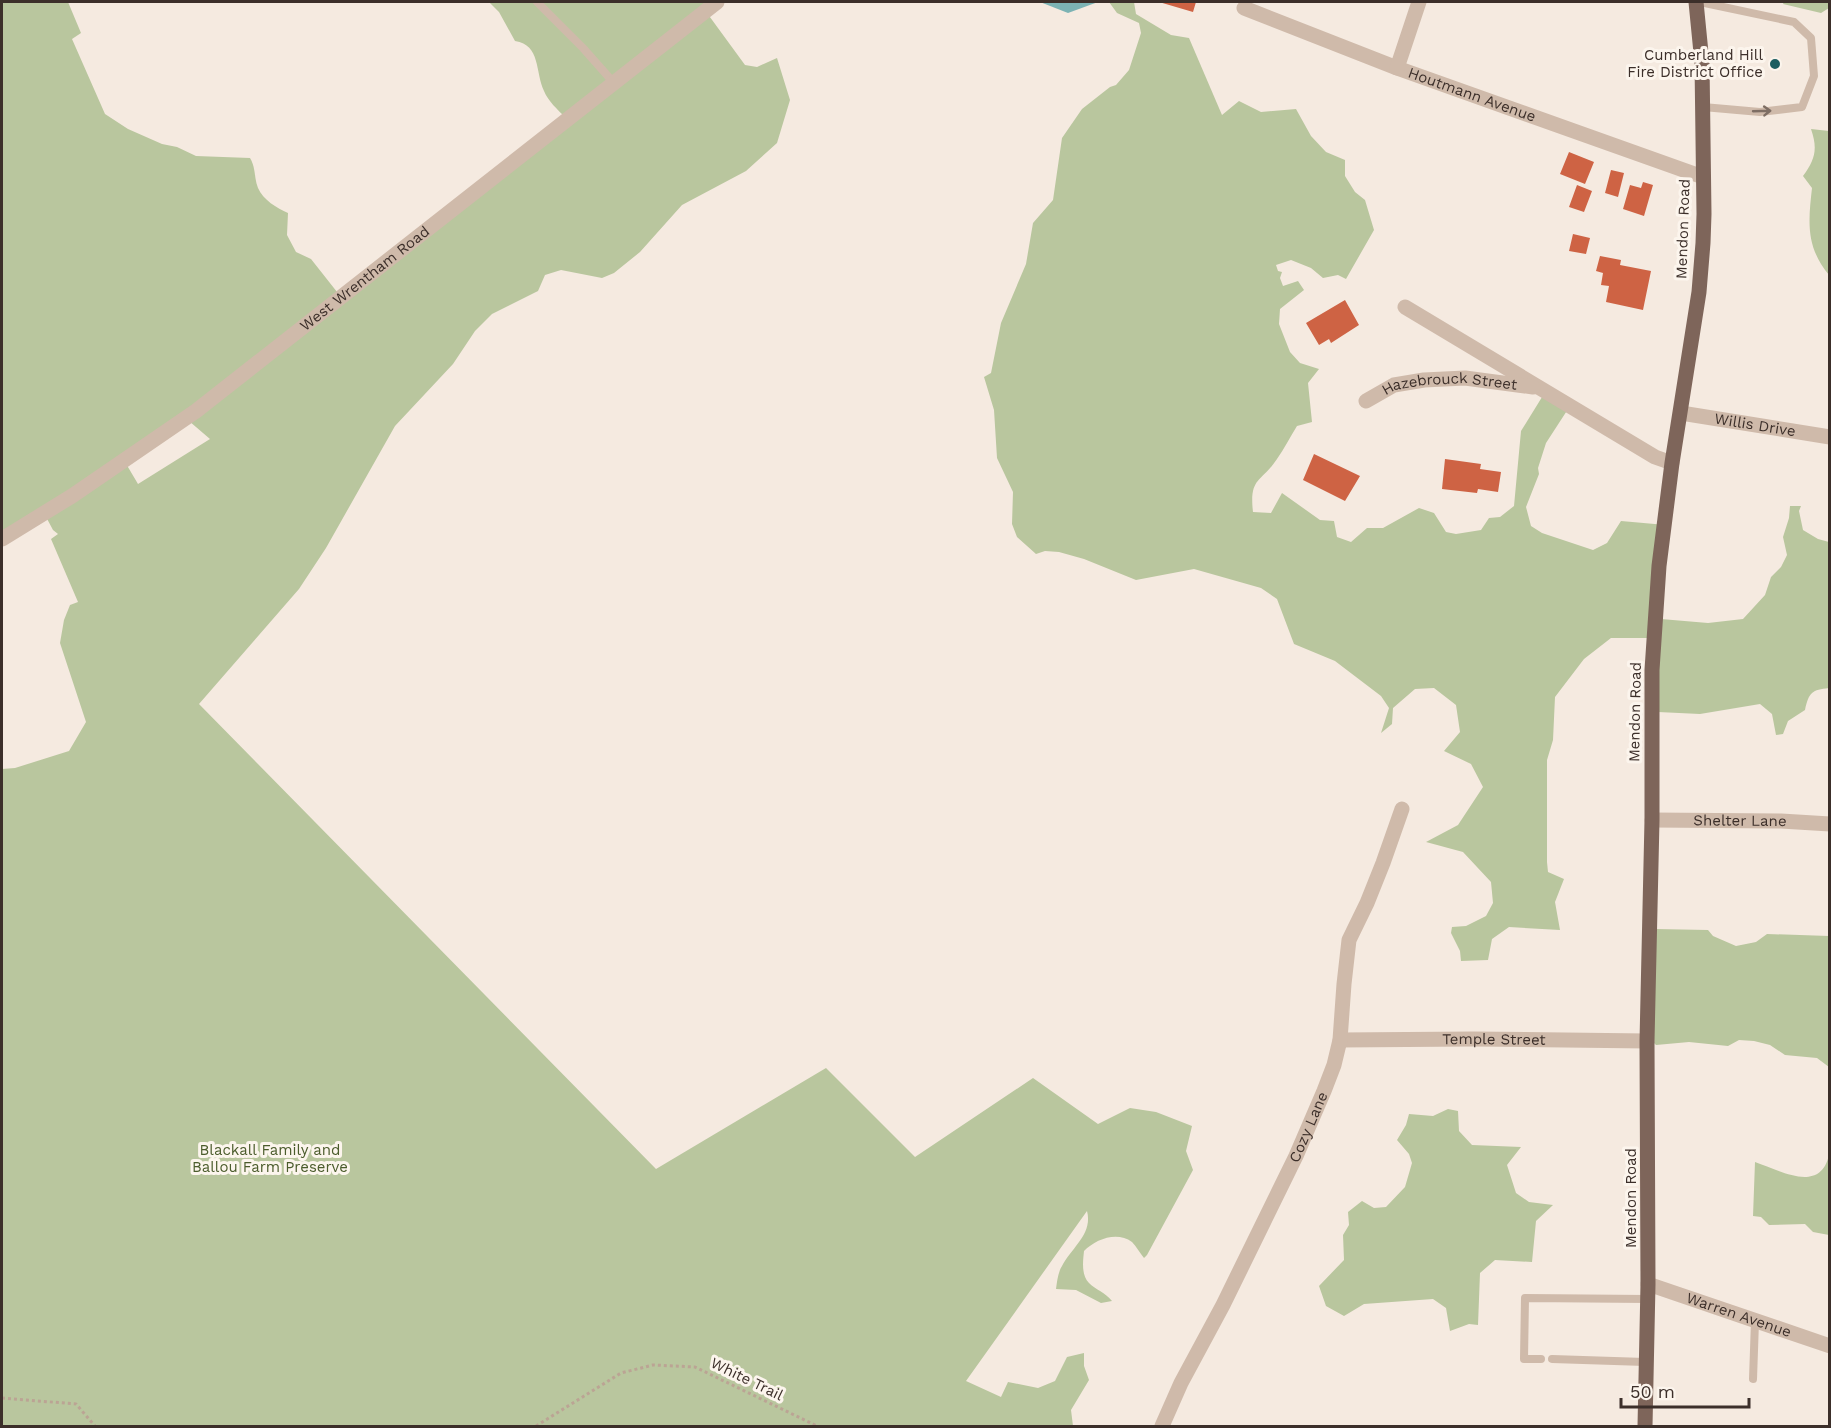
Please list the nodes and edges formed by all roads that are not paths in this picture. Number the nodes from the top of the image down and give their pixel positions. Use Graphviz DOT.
graph roads {
  1 [pos="537,2"];
  2 [pos="717,2"];
  3 [pos="1419,2"];
  4 [pos="1698,2"];
  5 [pos="1244,8"];
  6 [pos="1397,68"];
  7 [pos="614,83"];
  8 [pos="1703,107"];
  9 [pos="1703,177"];
  10 [pos="1405,307"];
  11 [pos="1539,388"];
  12 [pos="1366,401"];
  13 [pos="1681,412"];
  14 [pos="1830,437"];
  15 [pos="1672,464"];
  16 [pos="2,539"];
  17 [pos="1402,809"];
  18 [pos="1652,820"];
  19 [pos="1830,824"];
  20 [pos="1340,1040"];
  21 [pos="1647,1041"];
  22 [pos="1648,1291"];
  23 [pos="1755,1321"];
  24 [pos="1830,1346"];
  25 [pos="1541,1359"];
  26 [pos="1552,1359"];
  27 [pos="1645,1362"];
  28 [pos="1753,1379"];
  29 [pos="1162,1426"];
  30 [pos="1645,1426"];
  1 -- 7 [label="lane"];
  2 -- 7 [label="street, West Wrentham Road"];
  3 -- 6 [label="street"];
  4 -- 8 [label="main road, Mendon Road"];
  8 -- 4 [label="lane, one-way"];
  5 -- 6 [label="street, Houtmann Avenue"];
  6 -- 9 [label="street, Houtmann Avenue"];
  7 -- 16 [label="street, West Wrentham Road"];
  8 -- 9 [label="main road, Mendon Road"];
  9 -- 13 [label="main road, Mendon Road"];
  10 -- 11 [label="street, Hazebrouck Street"];
  11 -- 12 [label="street, Hazebrouck Street"];
  11 -- 15 [label="street, Hazebrouck Street"];
  13 -- 14 [label="street, Willis Drive"];
  13 -- 15 [label="main road, Mendon Road"];
  15 -- 18 [label="main road, Mendon Road"];
  17 -- 20 [label="street, Cozy Lane"];
  18 -- 19 [label="street, Shelter Lane"];
  18 -- 21 [label="main road, Mendon Road"];
  20 -- 21 [label="street, Temple Street"];
  20 -- 29 [label="street, Cozy Lane"];
  21 -- 22 [label="main road, Mendon Road"];
  22 -- 23 [label="street, Warren Avenue"];
  22 -- 25 [label="lane"];
  22 -- 27 [label="main road, Mendon Road"];
  23 -- 24 [label="street, Warren Avenue"];
  23 -- 28 [label="lane"];
  26 -- 27 [label="lane"];
  27 -- 30 [label="main road, Mendon Road"];
}
